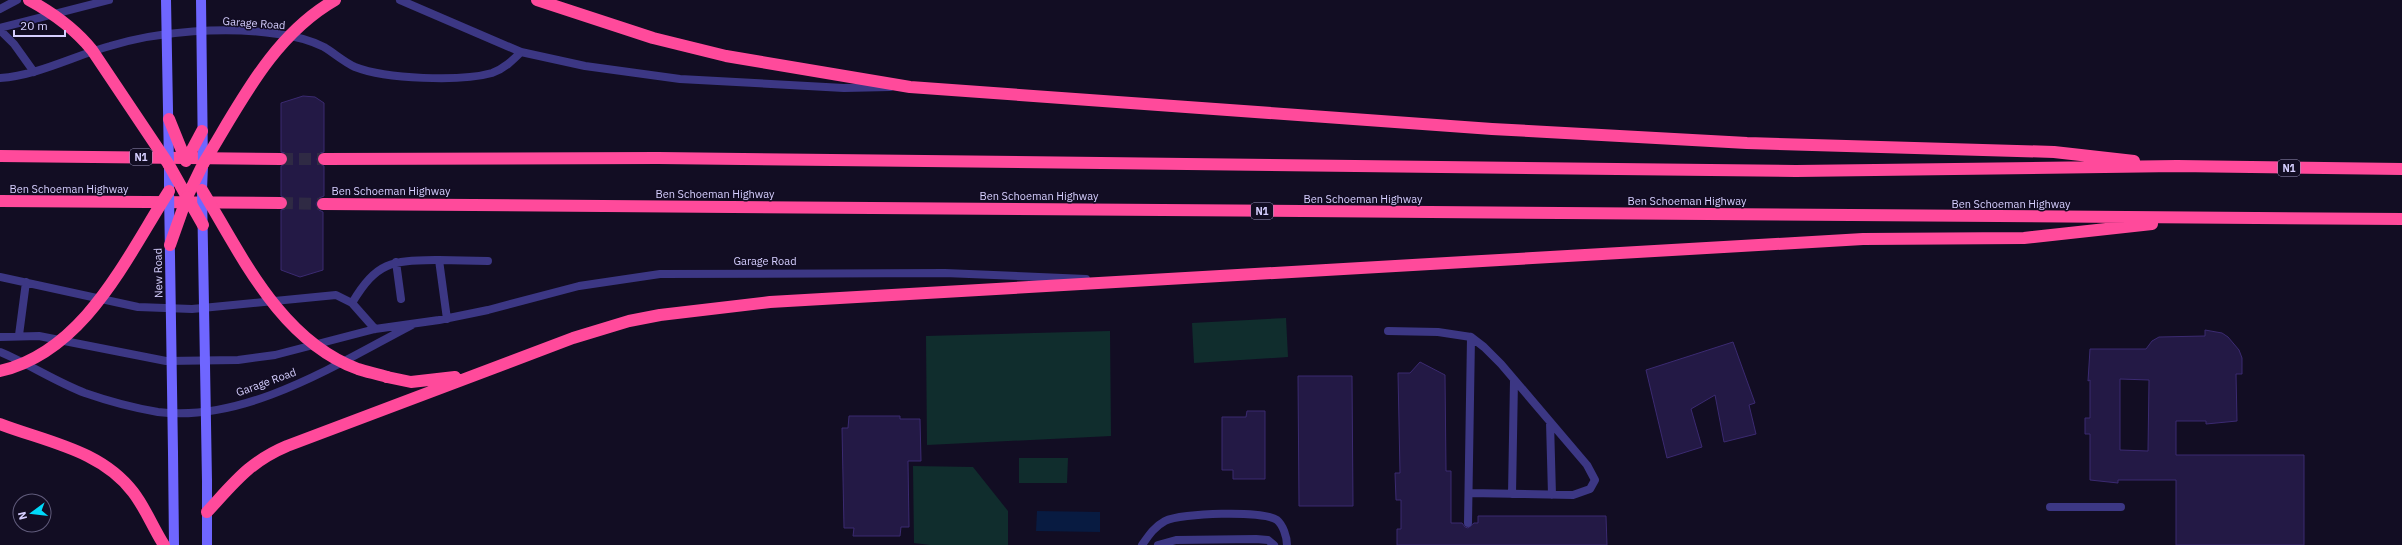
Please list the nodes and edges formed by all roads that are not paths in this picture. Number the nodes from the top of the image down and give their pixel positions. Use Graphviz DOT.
graph roads {
  1 [pos="17,0"];
  2 [pos="30,0"];
  3 [pos="109,0"];
  4 [pos="166,0"];
  5 [pos="201,0"];
  6 [pos="334,0"];
  7 [pos="400,0"];
  8 [pos="538,1"];
  9 [pos="0,8"];
  10 [pos="0,29"];
  11 [pos="521,52"];
  12 [pos="34,72"];
  13 [pos="0,78"];
  14 [pos="910,86"];
  15 [pos="168,119"];
  16 [pos="202,130"];
  17 [pos="0,156"];
  18 [pos="281,159"];
  19 [pos="324,159"];
  20 [pos="186,161"];
  21 [pos="203,164"];
  22 [pos="169,165"];
  23 [pos="2177,166"];
  24 [pos="2402,169"];
  25 [pos="177,179"];
  26 [pos="195,179"];
  27 [pos="202,190"];
  28 [pos="169,191"];
  29 [pos="187,197"];
  30 [pos="0,201"];
  31 [pos="281,203"];
  32 [pos="324,204"];
  33 [pos="2201,218"];
  34 [pos="2402,219"];
  35 [pos="203,225"];
  36 [pos="170,245"];
  37 [pos="439,260"];
  38 [pos="488,261"];
  39 [pos="396,262"];
  40 [pos="0,277"];
  41 [pos="26,282"];
  42 [pos="1117,282"];
  43 [pos="401,299"];
  44 [pos="352,303"];
  45 [pos="446,319"];
  46 [pos="418,322"];
  47 [pos="375,328"];
  48 [pos="1388,331"];
  49 [pos="19,335"];
  50 [pos="0,337"];
  51 [pos="1471,337"];
  52 [pos="0,352"];
  53 [pos="0,371"];
  54 [pos="482,372"];
  55 [pos="1514,380"];
  56 [pos="1550,422"];
  57 [pos="0,424"];
  58 [pos="1469,493"];
  59 [pos="1512,494"];
  60 [pos="1552,495"];
  61 [pos="2050,507"];
  62 [pos="2121,507"];
  63 [pos="206,512"];
  64 [pos="1468,523"];
  65 [pos="164,545"];
  66 [pos="174,545"];
  67 [pos="207,545"];
  68 [pos="1142,545"];
  69 [pos="1158,545"];
  70 [pos="1274,545"];
  71 [pos="1287,545"];
  1 -- 9 [label="lane"];
  2 -- 22 [label="highway, bridge"];
  3 -- 10 [label="lane"];
  4 -- 15 [label="main road, New Road, bridge"];
  5 -- 16 [label="main road, bridge"];
  6 -- 21 [label="highway, bridge"];
  7 -- 11 [label="lane"];
  8 -- 14 [label="highway"];
  10 -- 12 [label="lane"];
  11 -- 12 [label="lane, Garage Road"];
  11 -- 14 [label="lane"];
  12 -- 13 [label="lane, Garage Road"];
  14 -- 23 [label="highway"];
  15 -- 20 [label="highway, bridge"];
  15 -- 22 [label="main road, New Road, bridge"];
  16 -- 20 [label="highway, bridge"];
  16 -- 21 [label="main road, bridge"];
  17 -- 18 [label="highway, N1"];
  19 -- 23 [label="highway, N1"];
  20 -- 25 [label="highway"];
  20 -- 26 [label="highway"];
  21 -- 26 [label="highway"];
  21 -- 27 [label="main road"];
  22 -- 25 [label="highway"];
  22 -- 28 [label="main road, New Road"];
  23 -- 24 [label="highway, N1"];
  25 -- 28 [label="highway"];
  25 -- 29 [label="highway"];
  26 -- 27 [label="highway"];
  26 -- 29 [label="highway"];
  27 -- 35 [label="main road, bridge"];
  27 -- 54 [label="highway, bridge"];
  28 -- 36 [label="main road, New Road, bridge"];
  28 -- 53 [label="highway, bridge"];
  29 -- 35 [label="highway, bridge"];
  29 -- 36 [label="highway, bridge"];
  30 -- 31 [label="highway, Ben Schoeman Highway"];
  32 -- 33 [label="highway, Ben Schoeman Highway / N1"];
  33 -- 34 [label="highway, Ben Schoeman Highway / N1"];
  33 -- 42 [label="highway"];
  35 -- 63 [label="main road, bridge"];
  36 -- 66 [label="main road, New Road, bridge"];
  37 -- 38 [label="lane"];
  37 -- 39 [label="lane"];
  37 -- 45 [label="lane"];
  39 -- 43 [label="lane"];
  39 -- 44 [label="lane"];
  40 -- 41 [label="lane"];
  41 -- 44 [label="lane"];
  41 -- 49 [label="lane"];
  42 -- 45 [label="lane, Garage Road"];
  42 -- 54 [label="highway"];
  44 -- 47 [label="lane"];
  45 -- 46 [label="lane, Garage Road"];
  46 -- 47 [label="lane, Garage Road"];
  46 -- 52 [label="lane, Garage Road"];
  47 -- 49 [label="lane, Garage Road"];
  48 -- 51 [label="lane"];
  49 -- 50 [label="lane, Garage Road"];
  51 -- 55 [label="lane"];
  51 -- 58 [label="lane"];
  54 -- 63 [label="highway"];
  55 -- 56 [label="lane"];
  55 -- 59 [label="lane"];
  56 -- 60 [label="lane"];
  56 -- 60 [label="lane"];
  57 -- 65 [label="highway"];
  58 -- 59 [label="lane"];
  58 -- 64 [label="lane"];
  59 -- 60 [label="lane"];
  61 -- 62 [label="lane"];
  63 -- 67 [label="main road"];
  68 -- 71 [label="lane"];
  69 -- 70 [label="lane"];
}
